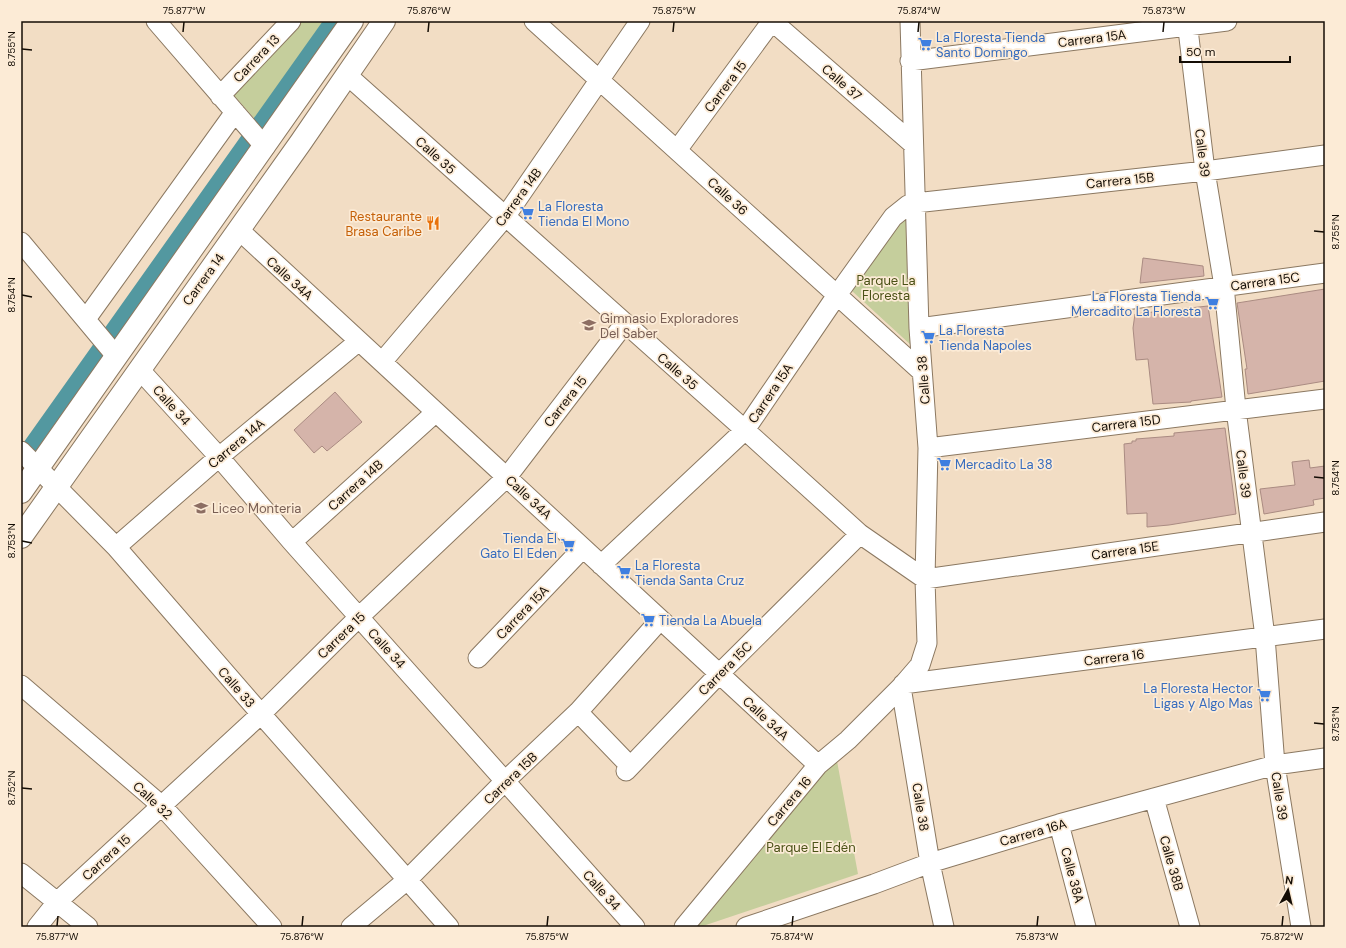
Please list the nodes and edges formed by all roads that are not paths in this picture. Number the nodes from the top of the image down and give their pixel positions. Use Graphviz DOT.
graph roads {
  1 [pos="156,21"];
  2 [pos="291,21"];
  3 [pos="352,21"];
  4 [pos="384,21"];
  5 [pos="534,21"];
  6 [pos="640,21"];
  7 [pos="772,21"];
  8 [pos="910,21"];
  9 [pos="1227,21"];
  10 [pos="1187,24"];
  11 [pos="910,61"];
  12 [pos="347,75"];
  13 [pos="600,80"];
  14 [pos="220,96"];
  15 [pos="239,117"];
  16 [pos="261,142"];
  17 [pos="913,144"];
  18 [pos="677,150"];
  19 [pos="1325,155"];
  20 [pos="1205,171"];
  21 [pos="915,204"];
  22 [pos="505,217"];
  23 [pos="239,230"];
  24 [pos="23,251"];
  25 [pos="1325,273"];
  26 [pos="1224,286"];
  27 [pos="837,295"];
  28 [pos="89,324"];
  29 [pos="625,324"];
  30 [pos="919,328"];
  31 [pos="359,341"];
  32 [pos="112,351"];
  33 [pos="382,362"];
  34 [pos="139,369"];
  35 [pos="922,372"];
  36 [pos="1325,398"];
  37 [pos="1236,409"];
  38 [pos="436,412"];
  39 [pos="745,430"];
  40 [pos="928,448"];
  41 [pos="219,457"];
  42 [pos="29,459"];
  43 [pos="507,477"];
  44 [pos="57,486"];
  45 [pos="21,492"];
  46 [pos="1325,522"];
  47 [pos="1251,532"];
  48 [pos="860,534"];
  49 [pos="21,537"];
  50 [pos="292,542"];
  51 [pos="116,547"];
  52 [pos="582,548"];
  53 [pos="601,565"];
  54 [pos="925,579"];
  55 [pos="359,617"];
  56 [pos="660,620"];
  57 [pos="1325,629"];
  58 [pos="1265,637"];
  59 [pos="478,658"];
  60 [pos="920,665"];
  61 [pos="718,674"];
  62 [pos="21,685"];
  63 [pos="902,686"];
  64 [pos="578,712"];
  65 [pos="260,714"];
  66 [pos="1325,758"];
  67 [pos="818,765"];
  68 [pos="1275,765"];
  69 [pos="505,781"];
  70 [pos="1154,798"];
  71 [pos="162,806"];
  72 [pos="1059,824"];
  73 [pos="930,863"];
  74 [pos="21,873"];
  75 [pos="407,880"];
  76 [pos="57,902"];
  77 [pos="1301,924"];
  78 [pos="37,927"];
  79 [pos="88,927"];
  80 [pos="272,927"];
  81 [pos="351,927"];
  82 [pos="449,927"];
  83 [pos="635,927"];
  84 [pos="684,927"];
  85 [pos="746,927"];
  86 [pos="944,927"];
  87 [pos="1086,927"];
  88 [pos="1190,927"];
  1 -- 14 [label="street"];
  2 -- 14 [label="street, Carrera 13"];
  3 -- 16 [label="main road, Carrera 14"];
  4 -- 12 [label="main road, Carrera 14"];
  5 -- 13 [label="street, Calle 36"];
  6 -- 13 [label="street, Carrera 14B"];
  7 -- 17 [label="street, Calle 37"];
  7 -- 18 [label="street, Carrera 15"];
  8 -- 11 [label="street, Calle 38"];
  9 -- 10 [label="street, Carrera 15A"];
  10 -- 11 [label="street, Carrera 15A"];
  10 -- 20 [label="street, Calle 39"];
  11 -- 17 [label="street, Calle 38"];
  12 -- 22 [label="street, Calle 35"];
  12 -- 23 [label="main road, Carrera 14"];
  13 -- 18 [label="street, Calle 36"];
  13 -- 22 [label="street, Carrera 14B"];
  14 -- 15 [label="street"];
  15 -- 16 [label="street"];
  15 -- 28 [label="street"];
  16 -- 32 [label="main road, Carrera 14"];
  17 -- 21 [label="street, Calle 38"];
  18 -- 27 [label="street, Calle 36"];
  19 -- 20 [label="street, Carrera 15B"];
  20 -- 21 [label="street, Carrera 15B"];
  20 -- 26 [label="street, Calle 39"];
  21 -- 27 [label="street, Carrera 15A"];
  21 -- 30 [label="street, Calle 38"];
  22 -- 29 [label="street, Calle 35"];
  22 -- 33 [label="street, Carrera 14B"];
  23 -- 31 [label="street, Calle 34A"];
  23 -- 34 [label="main road, Carrera 14"];
  24 -- 28 [label="street"];
  25 -- 26 [label="street, Carrera 15C"];
  26 -- 30 [label="street, Carrera 15C"];
  26 -- 37 [label="street, Calle 39"];
  27 -- 35 [label="street, Calle 36"];
  27 -- 39 [label="street, Carrera 15A"];
  28 -- 32 [label="street"];
  29 -- 39 [label="street, Calle 35"];
  29 -- 43 [label="street, Carrera 15"];
  30 -- 35 [label="street, Calle 38"];
  31 -- 33 [label="street, Calle 34A"];
  31 -- 41 [label="street, Carrera 14A"];
  32 -- 42 [label="main road, Carrera 14"];
  33 -- 38 [label="street, Calle 34A"];
  34 -- 41 [label="street, Calle 34"];
  34 -- 44 [label="main road, Carrera 14"];
  35 -- 40 [label="street, Calle 38"];
  36 -- 37 [label="street, Carrera 15D"];
  37 -- 40 [label="street, Carrera 15D"];
  37 -- 47 [label="street, Calle 39"];
  38 -- 43 [label="street, Calle 34A"];
  38 -- 50 [label="street, Carrera 14B"];
  39 -- 48 [label="street, Calle 35"];
  39 -- 53 [label="street, Carrera 15A"];
  40 -- 54 [label="street, Calle 38"];
  41 -- 50 [label="street, Calle 34"];
  41 -- 51 [label="street, Carrera 14A"];
  42 -- 44 [label="street, Calle 33"];
  42 -- 45 [label="main road, Carrera 14"];
  43 -- 52 [label="street, Calle 34A"];
  43 -- 55 [label="street, Carrera 15"];
  44 -- 49 [label="main road, Carrera 14"];
  44 -- 51 [label="street, Calle 33"];
  46 -- 47 [label="street, Carrera 15E"];
  47 -- 54 [label="street, Carrera 15E"];
  47 -- 58 [label="street, Calle 39"];
  48 -- 54 [label="street, Calle 35"];
  48 -- 61 [label="street, Carrera 15C"];
  50 -- 55 [label="street, Calle 34"];
  51 -- 65 [label="street, Calle 33"];
  52 -- 53 [label="street, Calle 34A"];
  52 -- 59 [label="street, Carrera 15A"];
  53 -- 56 [label="street, Calle 34A"];
  54 -- 60 [label="street, Calle 38"];
  55 -- 65 [label="street, Carrera 15"];
  55 -- 69 [label="street, Calle 34"];
  56 -- 61 [label="street, Calle 34A"];
  56 -- 64 [label="street, Carrera 15B"];
  57 -- 58 [label="street, Carrera 16"];
  58 -- 63 [label="street, Carrera 16"];
  58 -- 68 [label="street, Calle 39"];
  60 -- 63 [label="street, Carrera 16"];
  61 -- 64 [label="street, Carrera 15C"];
  61 -- 67 [label="street, Calle 34A"];
  62 -- 71 [label="street, Calle 32"];
  63 -- 67 [label="street, Carrera 16"];
  63 -- 73 [label="street, Calle 38"];
  64 -- 69 [label="street, Carrera 15B"];
  65 -- 71 [label="street, Carrera 15"];
  65 -- 75 [label="street, Calle 33"];
  66 -- 68 [label="street, Carrera 16A"];
  67 -- 84 [label="street, Carrera 16"];
  68 -- 70 [label="street, Carrera 16A"];
  68 -- 77 [label="street, Calle 39"];
  69 -- 75 [label="street, Carrera 15B"];
  69 -- 83 [label="street, Calle 34"];
  70 -- 72 [label="street, Carrera 16A"];
  70 -- 88 [label="street, Calle 38B"];
  71 -- 76 [label="street, Carrera 15"];
  71 -- 80 [label="street, Calle 32"];
  72 -- 73 [label="street, Carrera 16A"];
  72 -- 87 [label="street, Calle 38A"];
  73 -- 85 [label="street, Carrera 16A"];
  73 -- 86 [label="street, Calle 38"];
  74 -- 76 [label="street"];
  75 -- 81 [label="street, Carrera 15B"];
  75 -- 82 [label="street, Calle 33"];
  76 -- 78 [label="street, Carrera 15"];
  76 -- 79 [label="street"];
}
